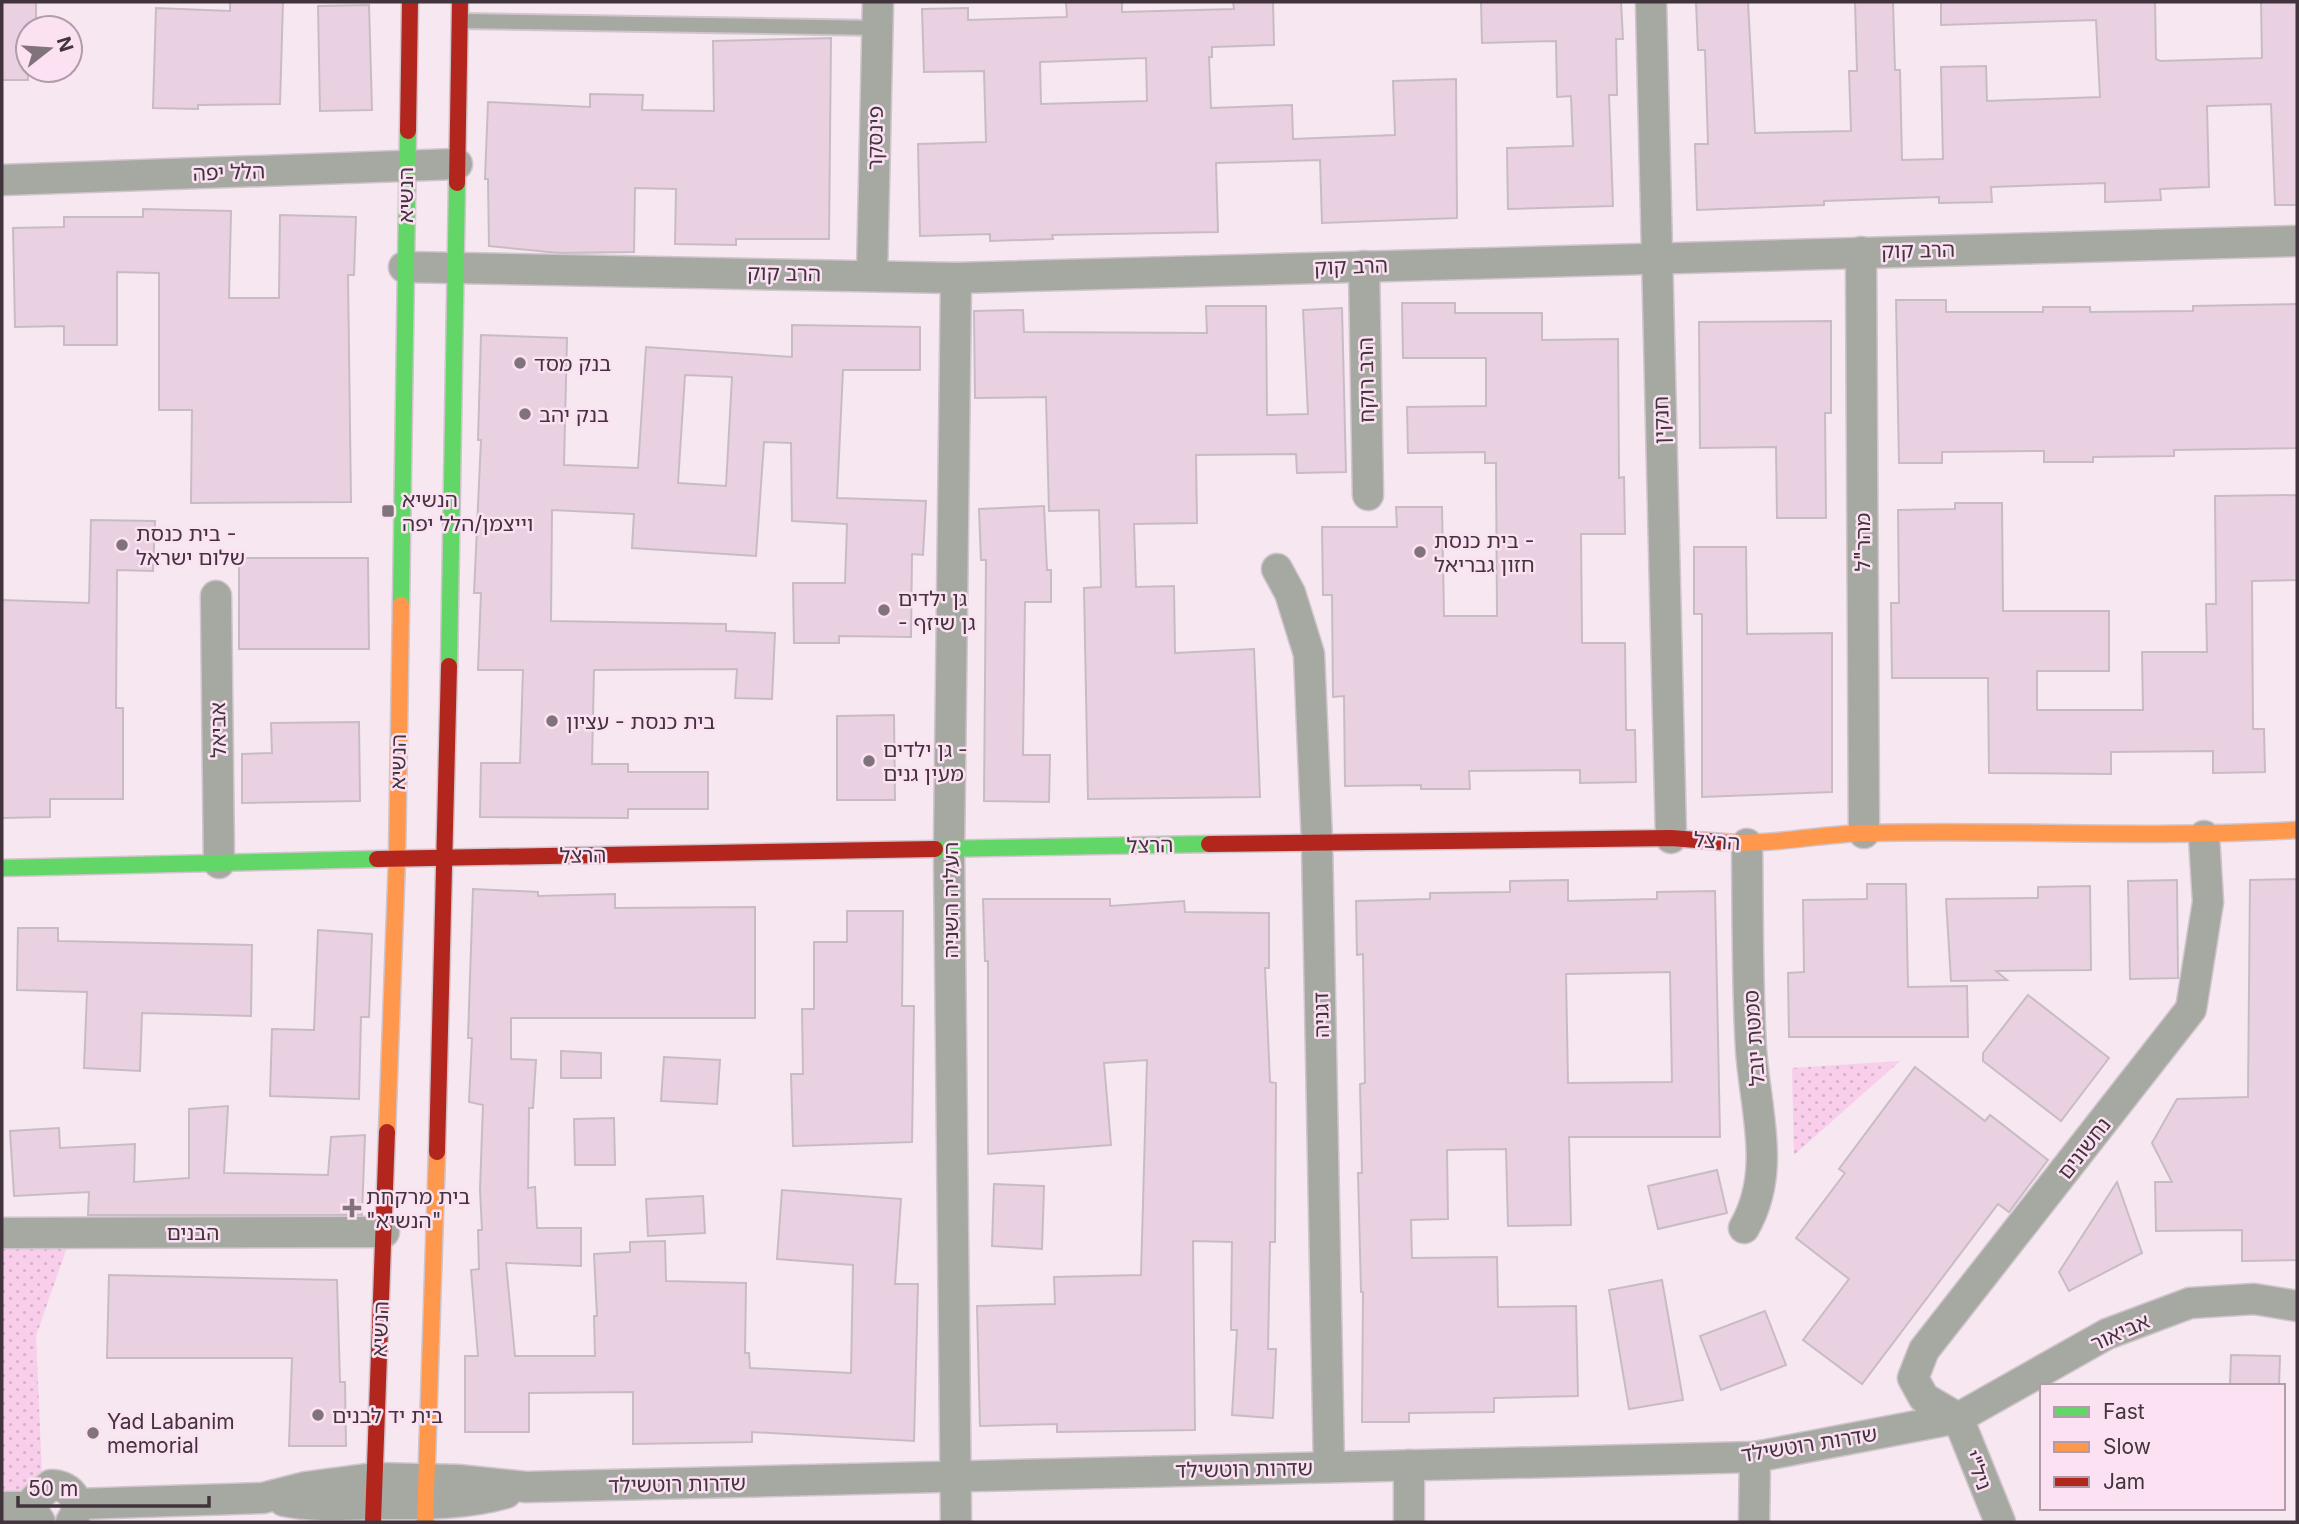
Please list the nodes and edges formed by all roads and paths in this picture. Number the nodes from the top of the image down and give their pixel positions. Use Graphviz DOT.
graph roads {
  1 [pos="410,2"];
  2 [pos="460,2"];
  3 [pos="1651,2"];
  4 [pos="877,15"];
  5 [pos="459,21"];
  6 [pos="457,164"];
  7 [pos="405,166"];
  8 [pos="2,180"];
  9 [pos="2297,240"];
  10 [pos="1861,252"];
  11 [pos="1657,258"];
  12 [pos="1364,266"];
  13 [pos="404,267"];
  14 [pos="454,267"];
  15 [pos="872,275"];
  16 [pos="956,278"];
  17 [pos="1368,495"];
  18 [pos="1278,569"];
  19 [pos="216,596"];
  20 [pos="2297,830"];
  21 [pos="1864,833"];
  22 [pos="2204,836"];
  23 [pos="1671,838"];
  24 [pos="1317,842"];
  25 [pos="1747,844"];
  26 [pos="950,850"];
  27 [pos="397,858"];
  28 [pos="446,858"];
  29 [pos="219,863"];
  30 [pos="2,868"];
  31 [pos="1744,1228"];
  32 [pos="384,1231"];
  33 [pos="2,1233"];
  34 [pos="2297,1306"];
  35 [pos="1958,1418"];
  36 [pos="1755,1457"];
  37 [pos="1409,1465"];
  38 [pos="1329,1467"];
  39 [pos="956,1477"];
  40 [pos="373,1502"];
  41 [pos="425,1502"];
  42 [pos="2,1507"];
  43 [pos="74,1513"];
  44 [pos="37,1518"];
  45 [pos="956,1522"];
  46 [pos="1409,1522"];
  47 [pos="1754,1522"];
  48 [pos="2000,1522"];
  1 -- 7 [label="main road, הנשיא"];
  2 -- 5 [label="main road"];
  3 -- 11 [label="street, חנקין"];
  4 -- 5 [label="lane"];
  4 -- 15 [label="street, פינסקר"];
  5 -- 6 [label="main road"];
  6 -- 7 [label="street, הלל יפה"];
  6 -- 14 [label="main road"];
  7 -- 8 [label="street, הלל יפה"];
  7 -- 13 [label="main road, הנשיא"];
  9 -- 10 [label="street, הרב קוק"];
  10 -- 11 [label="street, הרב קוק"];
  10 -- 21 [label="street, מהר\"ל"];
  11 -- 12 [label="street, הרב קוק"];
  11 -- 23 [label="street, חנקין"];
  12 -- 16 [label="street, הרב קוק"];
  12 -- 17 [label="street, הרב רוקח"];
  13 -- 14 [label="street, הרב קוק"];
  13 -- 27 [label="main road, הנשיא"];
  14 -- 15 [label="street, הרב קוק"];
  14 -- 28 [label="main road"];
  15 -- 16 [label="street, הרב קוק"];
  16 -- 26 [label="street, העליה השניה"];
  18 -- 24 [label="street, דגניה"];
  19 -- 29 [label="street, אביאל"];
  20 -- 22 [label="main road, הרצל"];
  21 -- 22 [label="main road, הרצל"];
  21 -- 25 [label="main road, הרצל"];
  22 -- 35 [label="street, נחשונים"];
  23 -- 24 [label="main road, הרצל"];
  23 -- 25 [label="main road, הרצל"];
  24 -- 26 [label="main road, הרצל"];
  24 -- 38 [label="street, דגניה"];
  25 -- 31 [label="street, סמטת יובל"];
  26 -- 28 [label="main road, הרצל"];
  26 -- 39 [label="street, העליה השניה"];
  27 -- 28 [label="main road, הרצל"];
  27 -- 29 [label="main road, הרצל"];
  27 -- 32 [label="main road, הנשיא"];
  28 -- 41 [label="main road"];
  29 -- 30 [label="main road, הרצל"];
  32 -- 33 [label="street, הבנים"];
  32 -- 40 [label="main road, הנשיא"];
  34 -- 35 [label="street, אביאור"];
  35 -- 36 [label="street, שדרות רוטשילד"];
  35 -- 48 [label="street, ניל\"י"];
  36 -- 37 [label="street, שדרות רוטשילד"];
  36 -- 47 [label="street"];
  37 -- 38 [label="street, שדרות רוטשילד"];
  37 -- 46 [label="street"];
  38 -- 39 [label="street, שדרות רוטשילד"];
  39 -- 41 [label="street, שדרות רוטשילד"];
  39 -- 45 [label="street, העליה השניה"];
  40 -- 41 [label="street, שדרות רוטשילד"];
  40 -- 43 [label="street, שדרות רוטשילד"];
  42 -- 44 [label="street"];
  43 -- 44 [label="street"];
}
